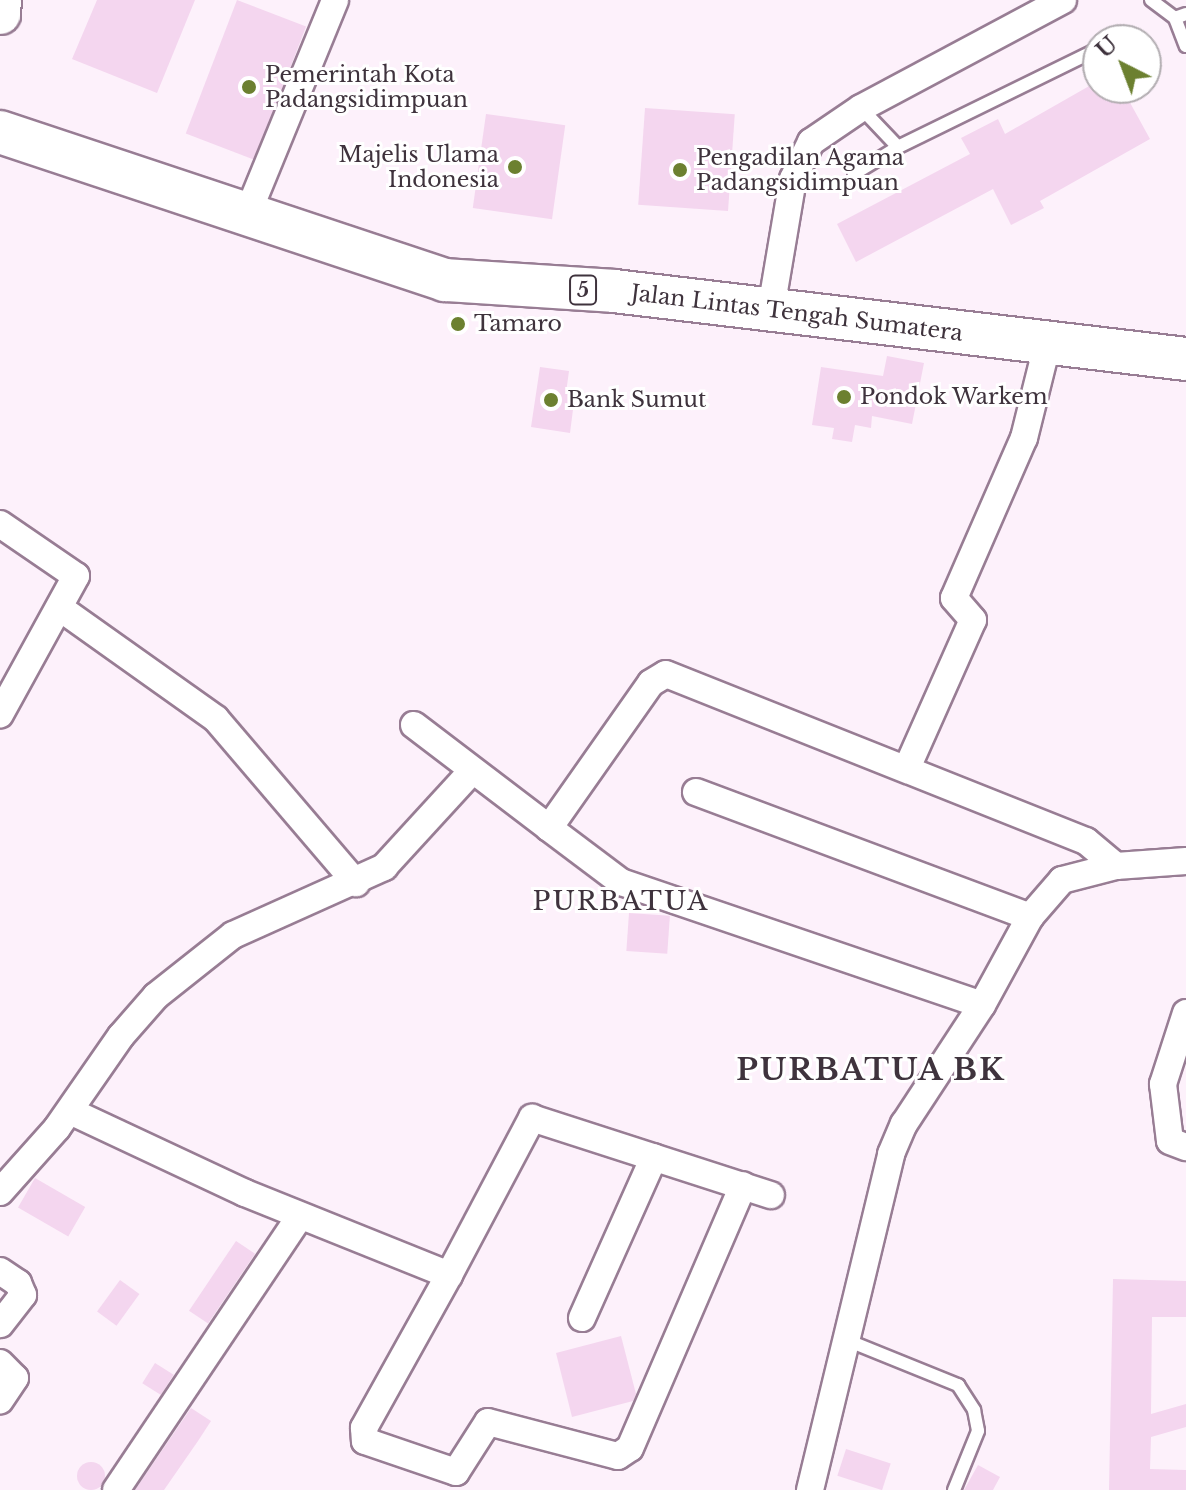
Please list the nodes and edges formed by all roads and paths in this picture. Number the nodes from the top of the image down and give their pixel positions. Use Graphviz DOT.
graph roads {
  1 [pos="1,0"];
  2 [pos="335,0"];
  3 [pos="1063,0"];
  4 [pos="1151,0"];
  5 [pos="0,14"];
  6 [pos="1181,16"];
  7 [pos="1186,46"];
  8 [pos="1082,57"];
  9 [pos="861,108"];
  10 [pos="2,136"];
  11 [pos="898,147"];
  12 [pos="854,174"];
  13 [pos="247,215"];
  14 [pos="771,309"];
  15 [pos="1048,342"];
  16 [pos="1186,359"];
  17 [pos="0,524"];
  18 [pos="60,608"];
  19 [pos="0,714"];
  20 [pos="414,725"];
  21 [pos="907,768"];
  22 [pos="470,773"];
  23 [pos="696,792"];
  24 [pos="549,828"];
  25 [pos="1186,861"];
  26 [pos="1116,866"];
  27 [pos="356,883"];
  28 [pos="1030,917"];
  29 [pos="982,1005"];
  30 [pos="1186,1013"];
  31 [pos="1176,1074"];
  32 [pos="70,1111"];
  33 [pos="1186,1147"];
  34 [pos="654,1157"];
  35 [pos="743,1185"];
  36 [pos="0,1192"];
  37 [pos="771,1195"];
  38 [pos="300,1216"];
  39 [pos="0,1271"];
  40 [pos="449,1275"];
  41 [pos="582,1318"];
  42 [pos="0,1324"];
  43 [pos="849,1341"];
  44 [pos="0,1363"];
  45 [pos="0,1400"];
  46 [pos="116,1490"];
  47 [pos="810,1490"];
  48 [pos="954,1490"];
  1 -- 5 [label="main road"];
  2 -- 13 [label="street"];
  3 -- 9 [label="street"];
  4 -- 6 [label="lane"];
  6 -- 7 [label="lane"];
  8 -- 11 [label="lane"];
  9 -- 11 [label="lane"];
  9 -- 14 [label="street"];
  10 -- 13 [label="highway, Jalan Lintas Tengah Sumatera / 5"];
  11 -- 12 [label="lane"];
  13 -- 14 [label="highway, Jalan Lintas Tengah Sumatera / 5"];
  14 -- 15 [label="highway, Jalan Lintas Tengah Sumatera / 5"];
  15 -- 16 [label="highway, Jalan Lintas Tengah Sumatera / 5"];
  15 -- 21 [label="street"];
  17 -- 18 [label="street"];
  18 -- 19 [label="street"];
  18 -- 27 [label="street"];
  20 -- 22 [label="street"];
  21 -- 24 [label="street"];
  21 -- 26 [label="street"];
  22 -- 24 [label="street"];
  22 -- 27 [label="street"];
  23 -- 28 [label="street"];
  24 -- 29 [label="street"];
  25 -- 26 [label="street"];
  26 -- 28 [label="street"];
  27 -- 32 [label="street"];
  28 -- 29 [label="street"];
  29 -- 43 [label="street"];
  30 -- 31 [label="street"];
  31 -- 33 [label="street"];
  32 -- 36 [label="street"];
  32 -- 38 [label="street"];
  34 -- 35 [label="street"];
  34 -- 40 [label="street"];
  34 -- 41 [label="street"];
  35 -- 37 [label="street"];
  35 -- 40 [label="street"];
  38 -- 40 [label="street"];
  38 -- 46 [label="street"];
  39 -- 42 [label="street"];
  43 -- 47 [label="street"];
  43 -- 48 [label="lane"];
  44 -- 45 [label="street"];
}
